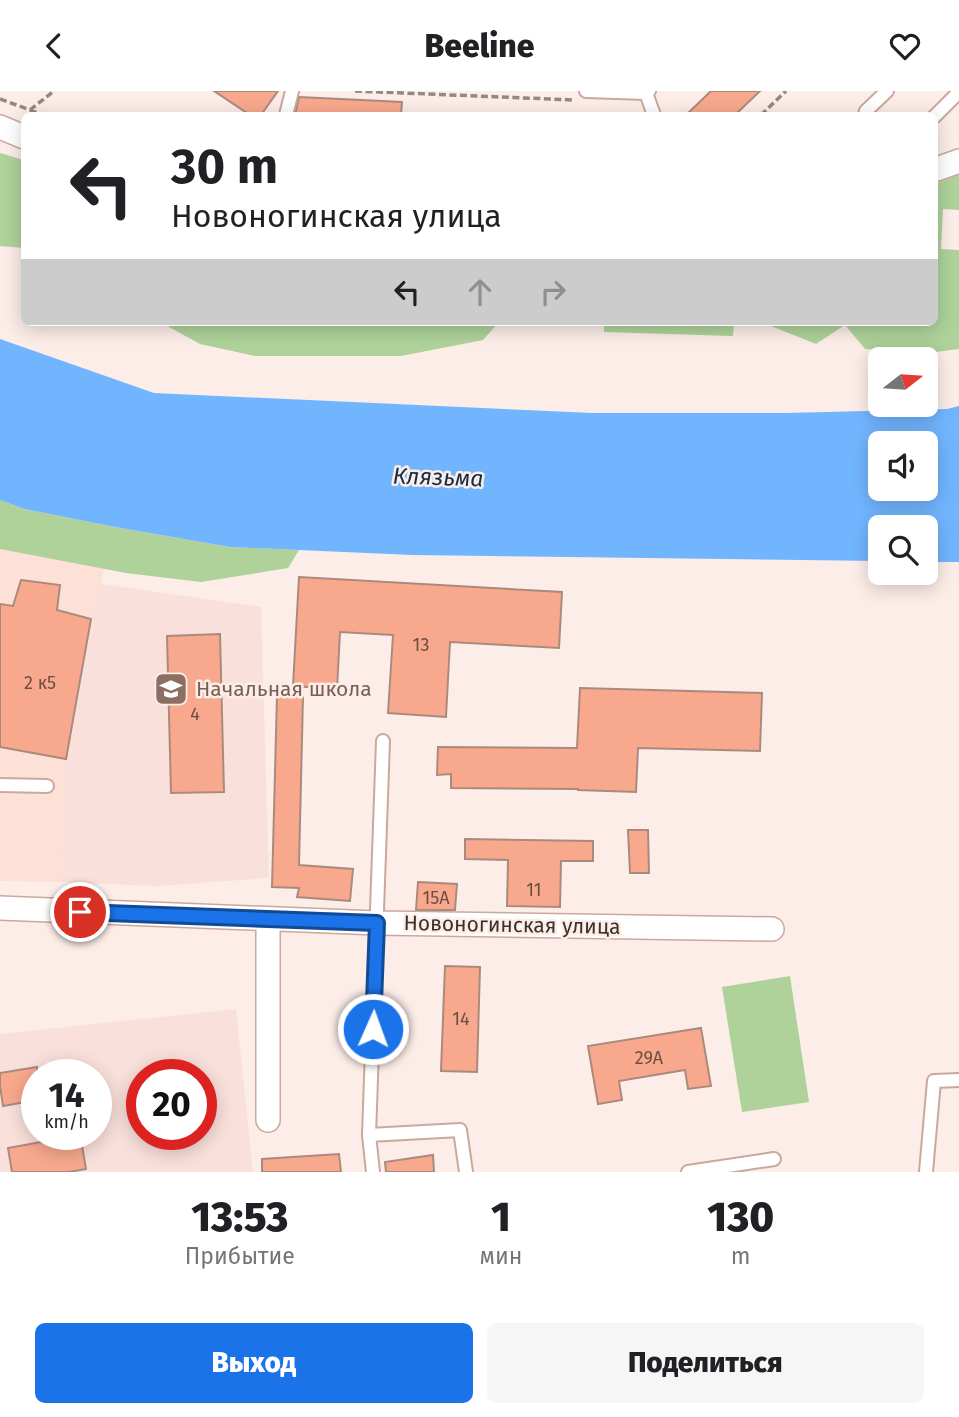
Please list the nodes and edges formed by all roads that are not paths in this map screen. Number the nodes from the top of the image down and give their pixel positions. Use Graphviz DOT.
graph roads {
  1 [pos="292,91"];
  2 [pos="887,91"];
  3 [pos="648,92"];
  4 [pos="959,92"];
  5 [pos="584,96"];
  6 [pos="287,112"];
  7 [pos="653,112"];
  8 [pos="866,112"];
  9 [pos="938,113"];
  10 [pos="0,127"];
  11 [pos="21,136"];
  12 [pos="959,161"];
  13 [pos="938,169"];
  14 [pos="383,741"];
  15 [pos="0,785"];
  16 [pos="47,786"];
  17 [pos="0,908"];
  18 [pos="268,919"];
  19 [pos="377,923"];
  20 [pos="772,929"];
  21 [pos="959,1080"];
  22 [pos="268,1121"];
  23 [pos="369,1135"];
  24 [pos="774,1159"];
  25 [pos="373,1172"];
  26 [pos="466,1172"];
  27 [pos="688,1172"];
  28 [pos="926,1172"];
  1 -- 6 [label="lane"];
  2 -- 8 [label="lane"];
  3 -- 5 [label="lane"];
  3 -- 7 [label="lane"];
  4 -- 9 [label="lane"];
  10 -- 11 [label="street"];
  12 -- 13 [label="street"];
  14 -- 19 [label="lane"];
  15 -- 16 [label="lane"];
  17 -- 18 [label="street, Новоногинская улица"];
  18 -- 19 [label="street, Новоногинская улица"];
  18 -- 22 [label="street"];
  19 -- 20 [label="street, Новоногинская улица"];
  19 -- 23 [label="lane"];
  21 -- 28 [label="lane"];
  23 -- 25 [label="lane"];
  23 -- 26 [label="lane"];
  24 -- 27 [label="lane"];
}
